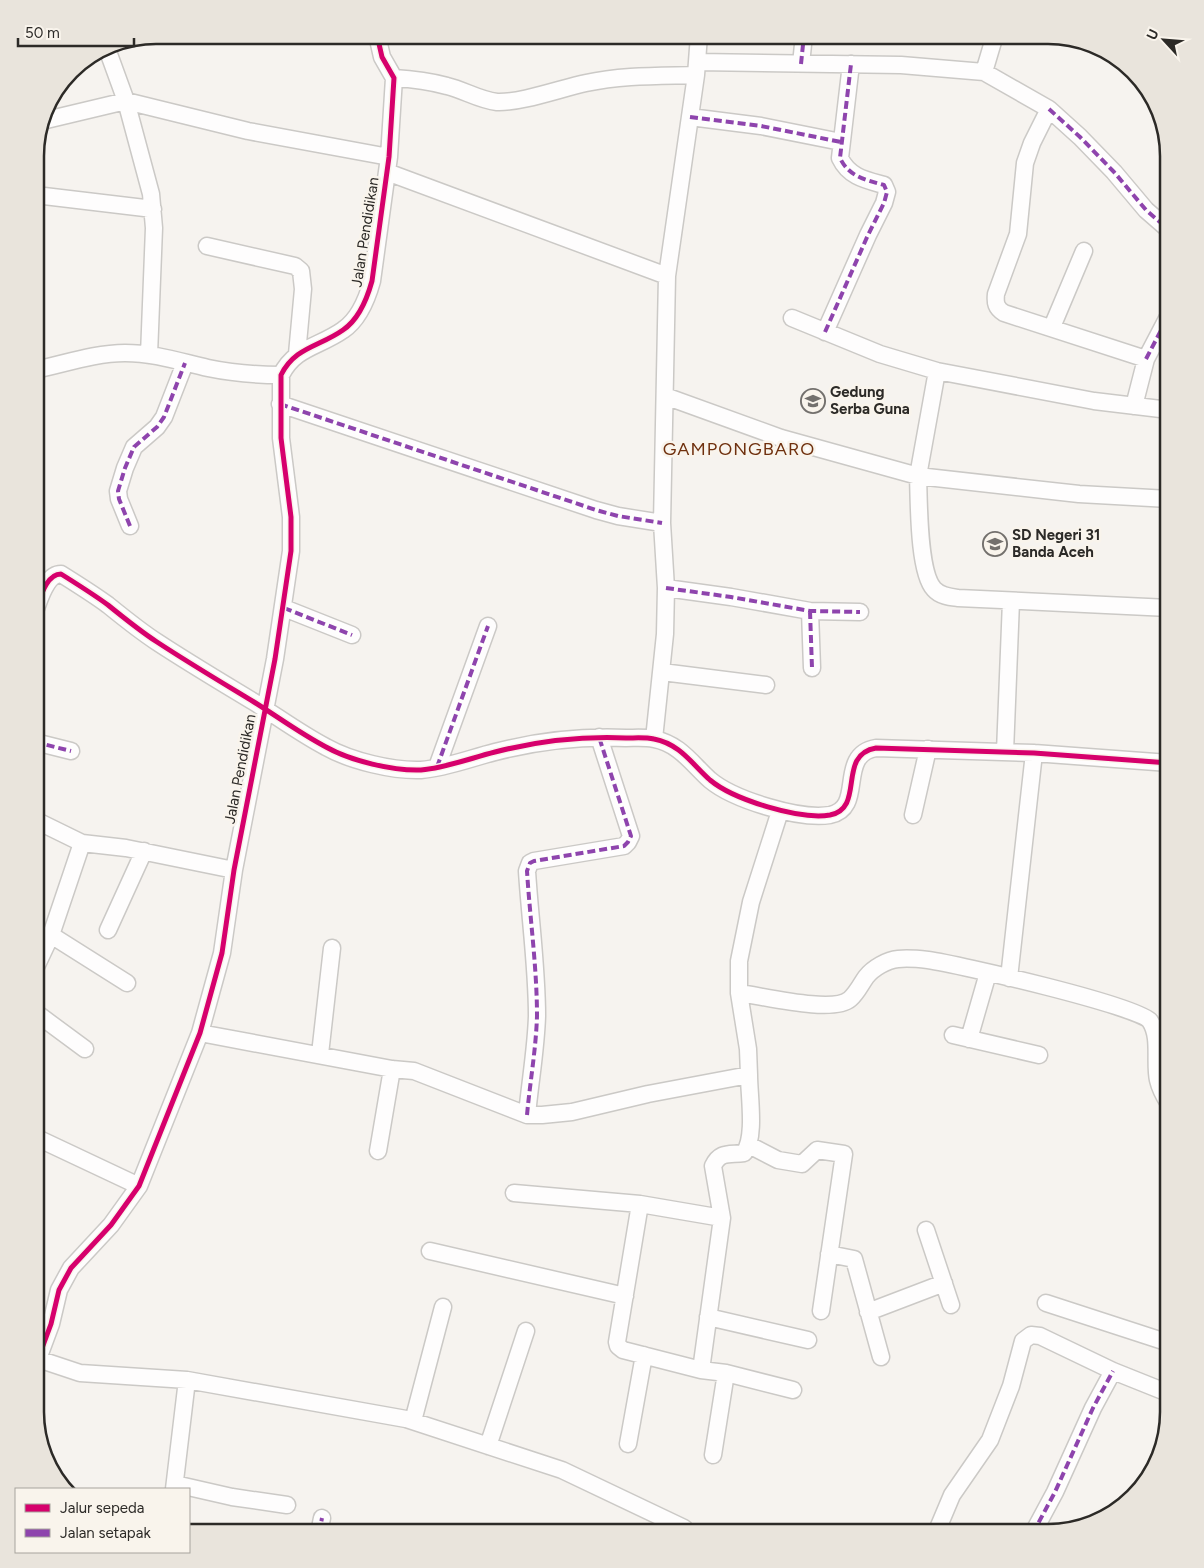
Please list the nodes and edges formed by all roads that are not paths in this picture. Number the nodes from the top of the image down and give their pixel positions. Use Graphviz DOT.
graph roads {
  1 [pos="379,44"];
  2 [pos="698,44"];
  3 [pos="803,44"];
  4 [pos="992,44"];
  5 [pos="109,54"];
  6 [pos="801,64"];
  7 [pos="850,64"];
  8 [pos="697,69"];
  9 [pos="984,72"];
  10 [pos="394,78"];
  11 [pos="126,101"];
  12 [pos="1048,109"];
  13 [pos="690,117"];
  14 [pos="50,119"];
  15 [pos="841,142"];
  16 [pos="388,164"];
  17 [pos="44,196"];
  18 [pos="153,209"];
  19 [pos="1160,222"];
  20 [pos="208,246"];
  21 [pos="1084,251"];
  22 [pos="668,276"];
  23 [pos="792,318"];
  24 [pos="1052,328"];
  25 [pos="825,332"];
  26 [pos="1160,332"];
  27 [pos="297,354"];
  28 [pos="149,355"];
  29 [pos="1146,359"];
  30 [pos="185,363"];
  31 [pos="44,368"];
  32 [pos="937,371"];
  33 [pos="281,375"];
  34 [pos="665,396"];
  35 [pos="280,404"];
  36 [pos="1134,406"];
  37 [pos="1160,409"];
  38 [pos="918,476"];
  39 [pos="1160,498"];
  40 [pos="662,523"];
  41 [pos="130,526"];
  42 [pos="666,588"];
  43 [pos="44,590"];
  44 [pos="1011,601"];
  45 [pos="284,608"];
  46 [pos="1160,608"];
  47 [pos="810,611"];
  48 [pos="860,612"];
  49 [pos="488,626"];
  50 [pos="352,635"];
  51 [pos="812,668"];
  52 [pos="662,672"];
  53 [pos="766,685"];
  54 [pos="265,709"];
  55 [pos="600,737"];
  56 [pos="654,739"];
  57 [pos="44,744"];
  58 [pos="928,750"];
  59 [pos="71,751"];
  60 [pos="1005,752"];
  61 [pos="1034,752"];
  62 [pos="1160,762"];
  63 [pos="437,767"];
  64 [pos="780,811"];
  65 [pos="913,815"];
  66 [pos="44,824"];
  67 [pos="82,843"];
  68 [pos="144,851"];
  69 [pos="234,870"];
  70 [pos="108,930"];
  71 [pos="51,936"];
  72 [pos="332,948"];
  73 [pos="44,951"];
  74 [pos="988,973"];
  75 [pos="1009,978"];
  76 [pos="127,982"];
  77 [pos="740,992"];
  78 [pos="44,1019"];
  79 [pos="200,1033"];
  80 [pos="953,1035"];
  81 [pos="969,1039"];
  82 [pos="85,1049"];
  83 [pos="320,1054"];
  84 [pos="1038,1055"];
  85 [pos="392,1069"];
  86 [pos="749,1075"];
  87 [pos="1160,1086"];
  88 [pos="527,1115"];
  89 [pos="44,1141"];
  90 [pos="749,1145"];
  91 [pos="378,1152"];
  92 [pos="140,1186"];
  93 [pos="514,1193"];
  94 [pos="640,1204"];
  95 [pos="722,1218"];
  96 [pos="926,1230"];
  97 [pos="430,1251"];
  98 [pos="829,1254"];
  99 [pos="944,1284"];
  100 [pos="624,1296"];
  101 [pos="1046,1303"];
  102 [pos="951,1305"];
  103 [pos="443,1307"];
  104 [pos="821,1311"];
  105 [pos="868,1312"];
  106 [pos="708,1317"];
  107 [pos="526,1332"];
  108 [pos="44,1340"];
  109 [pos="808,1340"];
  110 [pos="1160,1340"];
  111 [pos="644,1355"];
  112 [pos="881,1357"];
  113 [pos="44,1362"];
  114 [pos="701,1370"];
  115 [pos="1114,1371"];
  116 [pos="726,1373"];
  117 [pos="187,1380"];
  118 [pos="1160,1389"];
  119 [pos="793,1390"];
  120 [pos="412,1421"];
  121 [pos="628,1444"];
  122 [pos="488,1446"];
  123 [pos="713,1455"];
  124 [pos="174,1486"];
  125 [pos="190,1489"];
  126 [pos="287,1505"];
  127 [pos="676,1524"];
  128 [pos="940,1524"];
  129 [pos="1038,1524"];
  1 -- 10 [label="street"];
  2 -- 8 [label="street"];
  3 -- 6 [label="street"];
  4 -- 9 [label="street"];
  5 -- 11 [label="street"];
  6 -- 7 [label="street"];
  6 -- 8 [label="street"];
  7 -- 9 [label="street"];
  7 -- 15 [label="street"];
  8 -- 10 [label="street"];
  8 -- 13 [label="street"];
  9 -- 12 [label="street"];
  10 -- 16 [label="street, Jalan Pendidikan"];
  11 -- 14 [label="street"];
  11 -- 16 [label="street"];
  11 -- 18 [label="street"];
  12 -- 19 [label="street"];
  12 -- 24 [label="street"];
  13 -- 15 [label="street"];
  13 -- 22 [label="street"];
  15 -- 25 [label="street"];
  16 -- 22 [label="street"];
  16 -- 27 [label="street, Jalan Pendidikan"];
  17 -- 18 [label="street"];
  18 -- 28 [label="street"];
  20 -- 27 [label="street"];
  21 -- 24 [label="street"];
  22 -- 34 [label="street"];
  23 -- 25 [label="street"];
  24 -- 29 [label="street"];
  25 -- 32 [label="street"];
  26 -- 29 [label="street"];
  27 -- 33 [label="street, Jalan Pendidikan"];
  28 -- 30 [label="street"];
  28 -- 31 [label="street"];
  29 -- 36 [label="street"];
  30 -- 33 [label="street"];
  30 -- 41 [label="street"];
  32 -- 36 [label="street"];
  32 -- 38 [label="street"];
  33 -- 35 [label="street, Jalan Pendidikan"];
  34 -- 38 [label="street"];
  34 -- 40 [label="street"];
  35 -- 40 [label="street"];
  35 -- 45 [label="street, Jalan Pendidikan"];
  36 -- 37 [label="street"];
  38 -- 39 [label="street"];
  38 -- 44 [label="street"];
  40 -- 42 [label="street"];
  42 -- 47 [label="street"];
  42 -- 52 [label="street"];
  43 -- 54 [label="street"];
  44 -- 46 [label="street"];
  44 -- 60 [label="street"];
  45 -- 50 [label="street"];
  45 -- 54 [label="street, Jalan Pendidikan"];
  47 -- 48 [label="street"];
  47 -- 51 [label="street"];
  49 -- 63 [label="street"];
  52 -- 53 [label="street"];
  52 -- 56 [label="street"];
  54 -- 63 [label="street"];
  54 -- 69 [label="street, Jalan Pendidikan"];
  55 -- 56 [label="street"];
  55 -- 63 [label="street"];
  55 -- 88 [label="street"];
  56 -- 64 [label="street"];
  57 -- 59 [label="street"];
  58 -- 60 [label="street"];
  58 -- 64 [label="street"];
  58 -- 65 [label="street"];
  60 -- 61 [label="street"];
  61 -- 62 [label="street"];
  61 -- 75 [label="street"];
  64 -- 77 [label="street"];
  66 -- 67 [label="street"];
  67 -- 68 [label="street"];
  67 -- 71 [label="street"];
  68 -- 69 [label="street"];
  68 -- 70 [label="street"];
  69 -- 79 [label="street, Jalan Pendidikan"];
  71 -- 73 [label="street"];
  71 -- 76 [label="street"];
  72 -- 83 [label="street"];
  74 -- 75 [label="street"];
  74 -- 77 [label="street"];
  74 -- 81 [label="street"];
  75 -- 87 [label="street"];
  77 -- 86 [label="street"];
  78 -- 82 [label="street"];
  79 -- 83 [label="street"];
  79 -- 92 [label="street, Jalan Pendidikan"];
  80 -- 81 [label="street"];
  81 -- 84 [label="street"];
  83 -- 85 [label="street"];
  85 -- 88 [label="street"];
  85 -- 91 [label="street"];
  86 -- 88 [label="street"];
  86 -- 90 [label="street"];
  89 -- 92 [label="street"];
  90 -- 95 [label="street"];
  90 -- 98 [label="street"];
  92 -- 108 [label="street, Jalan Pendidikan"];
  93 -- 94 [label="street"];
  94 -- 95 [label="street"];
  94 -- 100 [label="street"];
  95 -- 106 [label="street"];
  96 -- 99 [label="street"];
  97 -- 100 [label="street"];
  98 -- 104 [label="street"];
  98 -- 105 [label="street"];
  99 -- 102 [label="street"];
  99 -- 105 [label="street"];
  100 -- 111 [label="street"];
  101 -- 110 [label="street"];
  103 -- 120 [label="street"];
  105 -- 112 [label="street"];
  106 -- 109 [label="street"];
  106 -- 114 [label="street"];
  107 -- 122 [label="street"];
  111 -- 114 [label="street"];
  111 -- 121 [label="street"];
  113 -- 117 [label="street"];
  114 -- 116 [label="street"];
  115 -- 118 [label="street"];
  115 -- 128 [label="street"];
  115 -- 129 [label="street"];
  116 -- 119 [label="street"];
  116 -- 123 [label="street"];
  117 -- 120 [label="street"];
  117 -- 124 [label="street"];
  120 -- 122 [label="street"];
  122 -- 127 [label="street"];
  125 -- 126 [label="street"];
}
